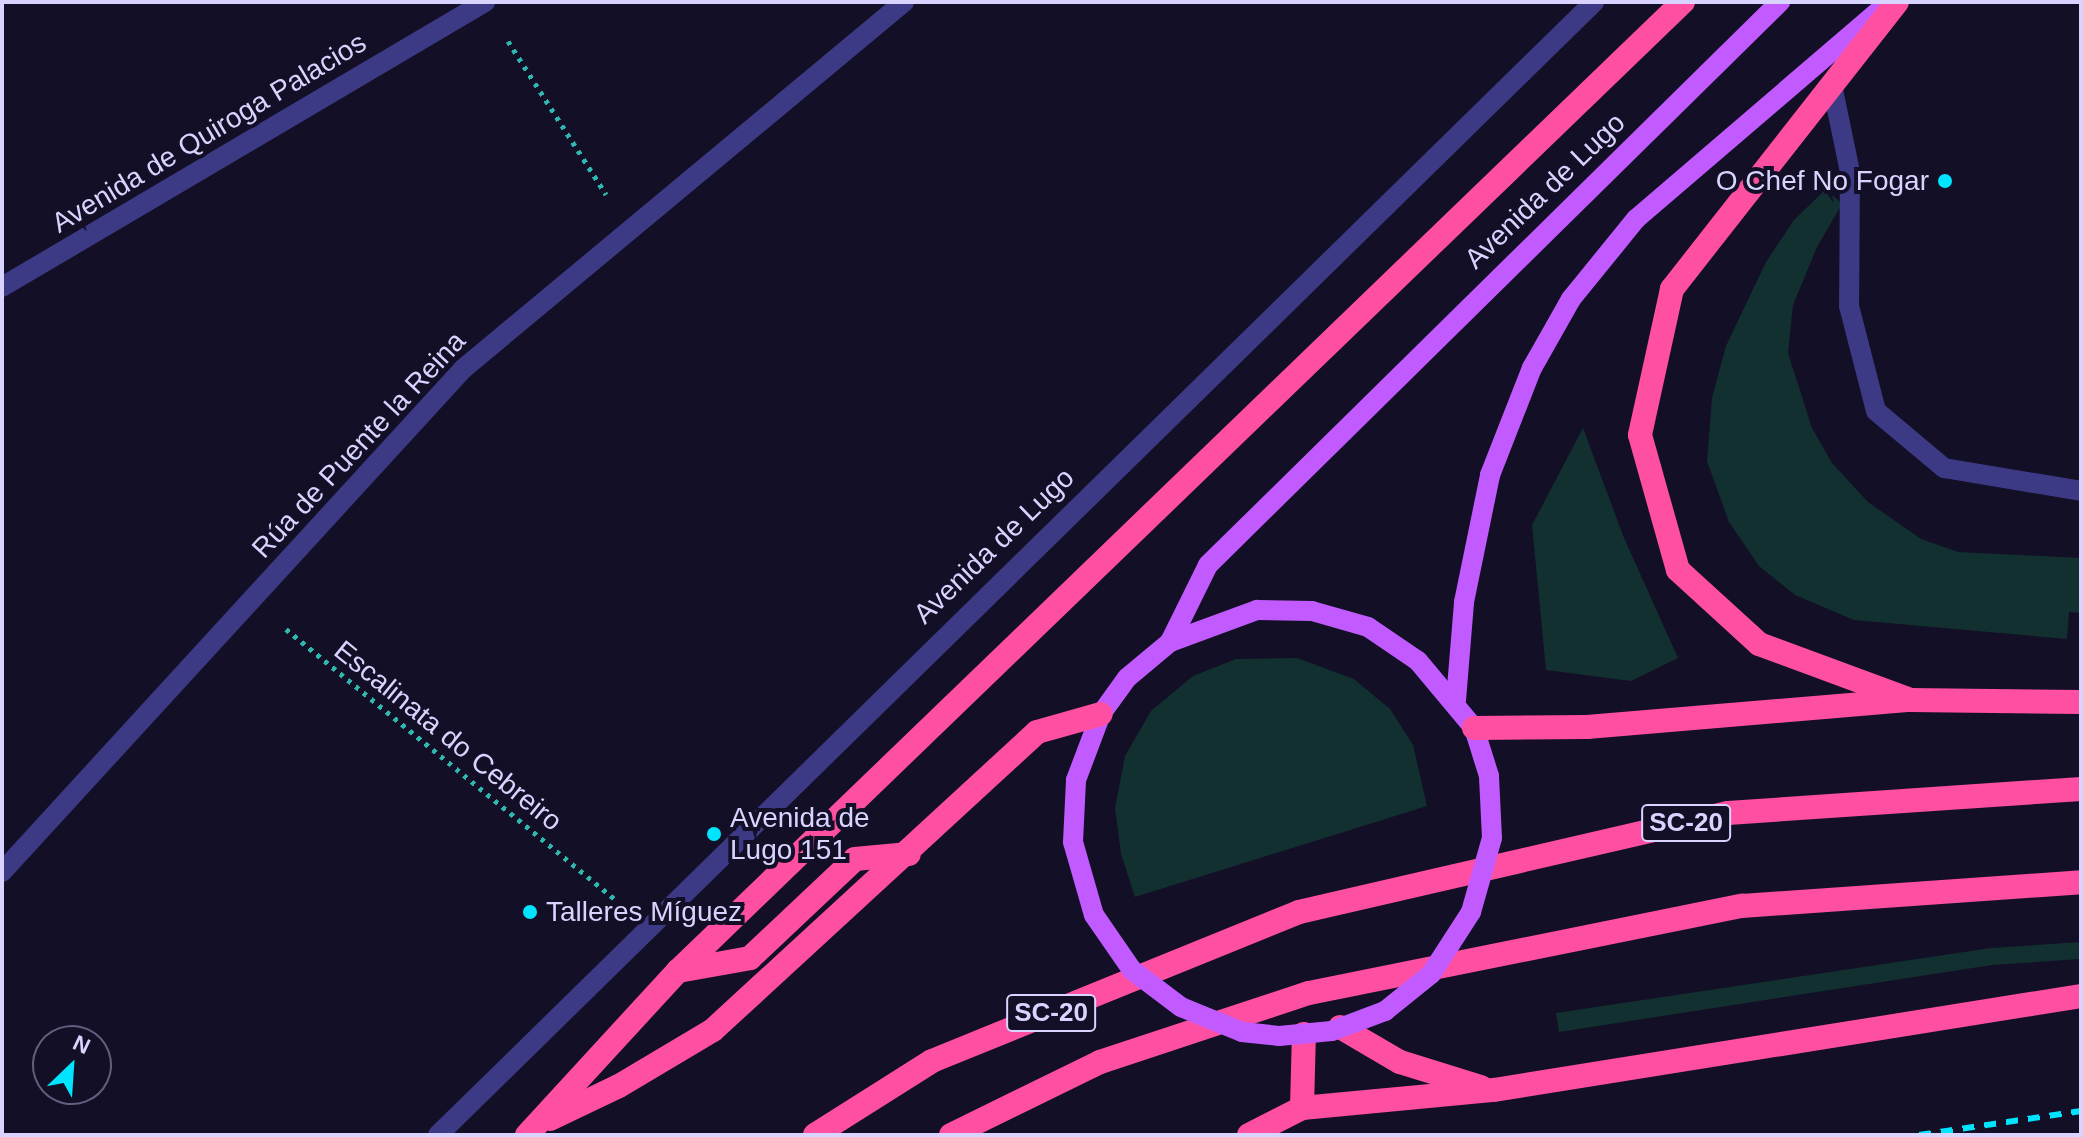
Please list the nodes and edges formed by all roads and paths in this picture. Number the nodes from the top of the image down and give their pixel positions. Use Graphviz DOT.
graph roads {
  1 [pos="485,2"];
  2 [pos="904,2"];
  3 [pos="1594,2"];
  4 [pos="1683,2"];
  5 [pos="1780,2"];
  6 [pos="1889,2"];
  7 [pos="1897,2"];
  8 [pos="1832,85"];
  9 [pos="629,231"];
  10 [pos="2,287"];
  11 [pos="2081,491"];
  12 [pos="252,599"];
  13 [pos="1170,642"];
  14 [pos="1456,700"];
  15 [pos="1910,700"];
  16 [pos="2081,702"];
  17 [pos="1101,714"];
  18 [pos="1474,728"];
  19 [pos="2081,789"];
  20 [pos="909,854"];
  21 [pos="2,872"];
  22 [pos="2081,882"];
  23 [pos="620,903"];
  24 [pos="678,971"];
  25 [pos="2081,996"];
  26 [pos="1340,1027"];
  27 [pos="1304,1034"];
  28 [pos="1494,1090"];
  29 [pos="1302,1108"];
  30 [pos="532,1130"];
  31 [pos="438,1135"];
  32 [pos="815,1135"];
  33 [pos="951,1135"];
  34 [pos="1249,1135"];
  1 -- 9 [label="path"];
  1 -- 10 [label="street, Avenida de Quiroga Palacios"];
  2 -- 9 [label="street, Rúa de Puente la Reina"];
  3 -- 31 [label="street, Avenida de Lugo"];
  4 -- 24 [label="highway"];
  5 -- 13 [label="main road, Avenida de Lugo"];
  6 -- 14 [label="main road"];
  7 -- 8 [label="highway"];
  8 -- 11 [label="street"];
  8 -- 15 [label="highway"];
  9 -- 12 [label="street, Rúa de Puente la Reina"];
  12 -- 21 [label="street, Rúa de Puente la Reina"];
  12 -- 23 [label="path, Escalinata do Cebreiro"];
  13 -- 14 [label="main road, Avenida de Lugo"];
  13 -- 17 [label="main road, Avenida de Lugo"];
  14 -- 18 [label="main road, Avenida de Lugo"];
  15 -- 16 [label="highway"];
  15 -- 18 [label="highway"];
  17 -- 20 [label="highway"];
  17 -- 27 [label="main road, Avenida de Lugo, bridge"];
  18 -- 26 [label="main road, Avenida de Lugo, bridge"];
  19 -- 32 [label="highway, SC-20"];
  20 -- 24 [label="highway"];
  20 -- 30 [label="highway"];
  22 -- 33 [label="highway, SC-20"];
  24 -- 30 [label="highway"];
  25 -- 28 [label="highway"];
  26 -- 27 [label="main road, Avenida de Lugo, bridge"];
  26 -- 28 [label="highway"];
  27 -- 29 [label="highway"];
  28 -- 29 [label="highway"];
  29 -- 34 [label="highway"];
}
